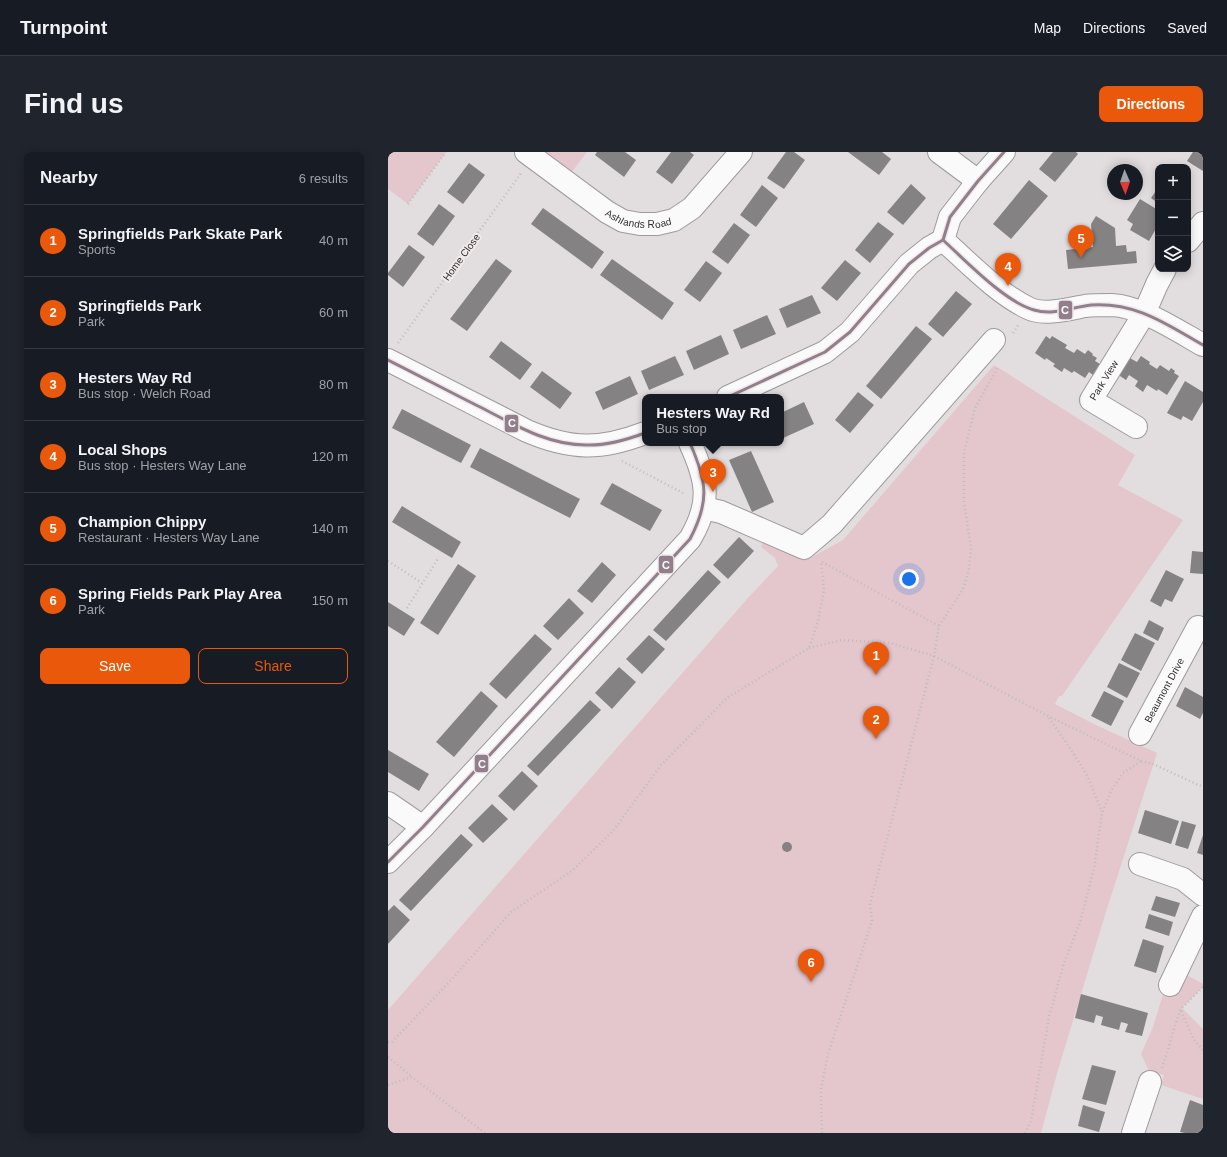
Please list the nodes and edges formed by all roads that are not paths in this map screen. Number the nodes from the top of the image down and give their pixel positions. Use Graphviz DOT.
graph roads {
  1 [pos="741,152"];
  2 [pos="939,152"];
  3 [pos="1004,152"];
  4 [pos="530,155"];
  5 [pos="978,181"];
  6 [pos="1203,223"];
  7 [pos="1191,237"];
  8 [pos="943,240"];
  9 [pos="1163,272"];
  10 [pos="1144,314"];
  11 [pos="1003,337"];
  12 [pos="1203,345"];
  13 [pos="393,352"];
  14 [pos="734,394"];
  15 [pos="1136,427"];
  16 [pos="642,434"];
  17 [pos="691,446"];
  18 [pos="704,506"];
  19 [pos="1198,627"];
  20 [pos="1195,650"];
  21 [pos="1140,734"];
  22 [pos="388,804"];
  23 [pos="423,827"];
  24 [pos="388,862"];
  25 [pos="1140,864"];
  26 [pos="1203,895"];
  27 [pos="1203,916"];
  28 [pos="1170,985"];
  29 [pos="1150,1082"];
  30 [pos="1133,1133"];
  1 -- 4 [label="street, Ashlands Road"];
  2 -- 5 [label="street"];
  3 -- 5 [label="street"];
  5 -- 8 [label="street"];
  6 -- 7 [label="street"];
  8 -- 10 [label="street"];
  8 -- 14 [label="street"];
  9 -- 10 [label="street"];
  10 -- 12 [label="street"];
  10 -- 15 [label="street, Park View"];
  11 -- 18 [label="street"];
  13 -- 16 [label="street"];
  17 -- 18 [label="street"];
  18 -- 23 [label="street"];
  19 -- 20 [label="street, Beaumont Drive"];
  20 -- 21 [label="street, Beaumont Drive"];
  22 -- 23 [label="street"];
  23 -- 24 [label="street"];
  25 -- 26 [label="street"];
  27 -- 28 [label="street"];
  29 -- 30 [label="street"];
}
